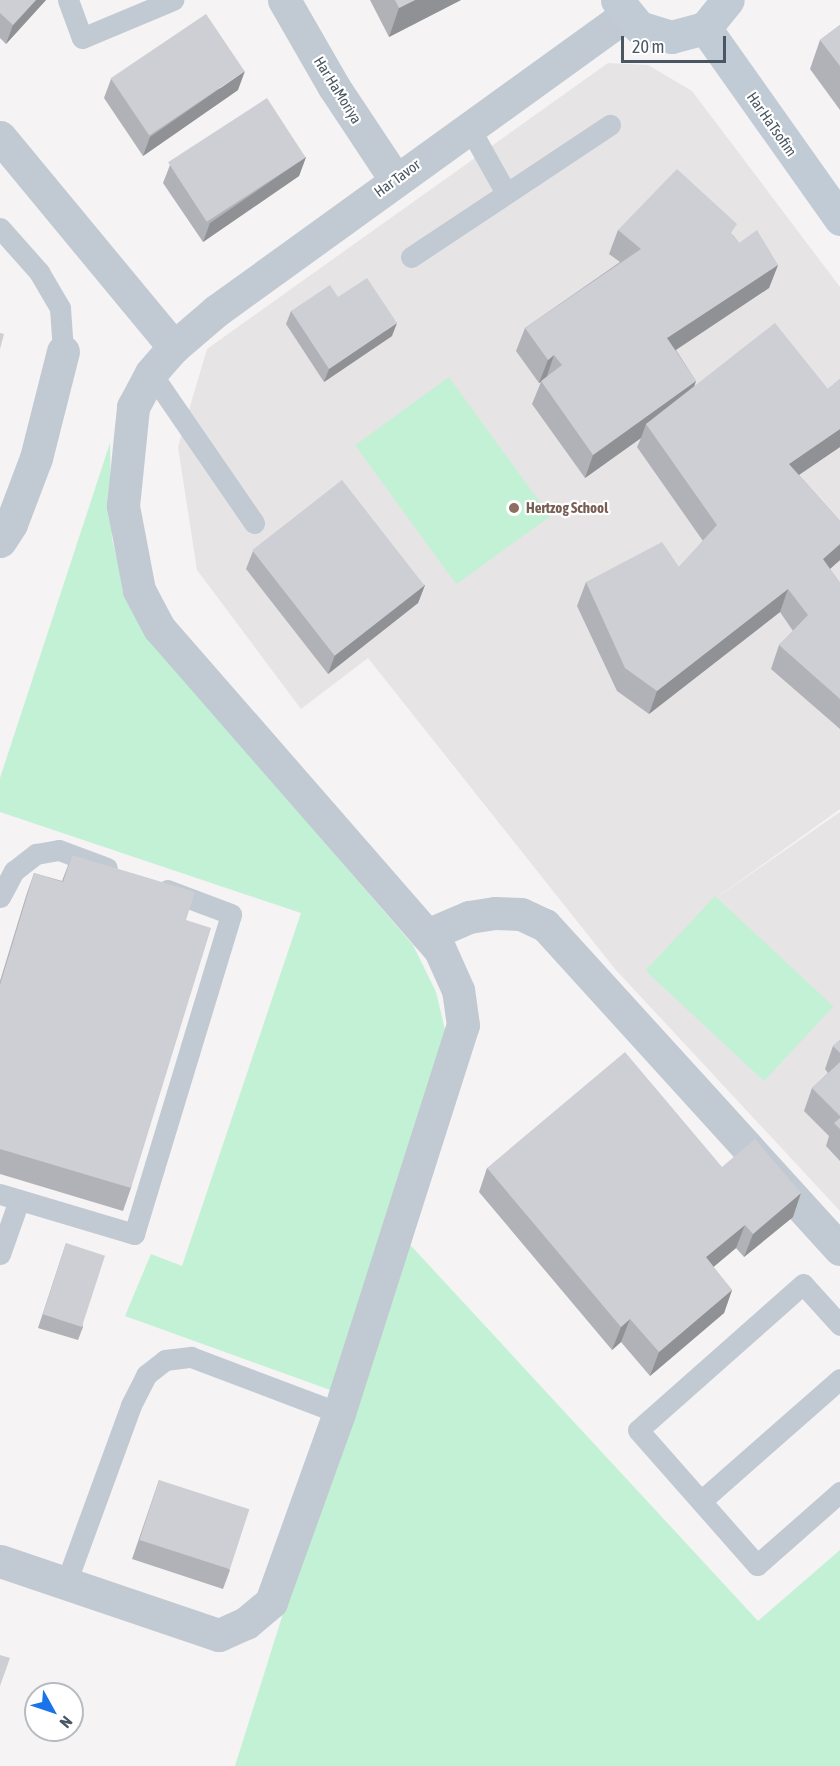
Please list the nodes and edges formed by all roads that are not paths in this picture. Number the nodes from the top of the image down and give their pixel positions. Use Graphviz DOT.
graph roads {
  1 [pos="68,0"];
  2 [pos="173,0"];
  3 [pos="284,0"];
  4 [pos="728,0"];
  5 [pos="621,8"];
  6 [pos="705,28"];
  7 [pos="610,124"];
  8 [pos="468,127"];
  9 [pos="0,137"];
  10 [pos="396,178"];
  11 [pos="506,194"];
  12 [pos="840,219"];
  13 [pos="0,228"];
  14 [pos="411,257"];
  15 [pos="174,347"];
  16 [pos="63,351"];
  17 [pos="151,373"];
  18 [pos="254,523"];
  19 [pos="0,541"];
  20 [pos="124,874"];
  21 [pos="145,882"];
  22 [pos="0,897"];
  23 [pos="427,935"];
  24 [pos="9,1197"];
  25 [pos="840,1249"];
  26 [pos="0,1254"];
  27 [pos="840,1325"];
  28 [pos="840,1379"];
  29 [pos="339,1413"];
  30 [pos="840,1492"];
  31 [pos="701,1501"];
  32 [pos="0,1561"];
  33 [pos="66,1583"];
  1 -- 2 [label="lane"];
  3 -- 10 [label="street, Har HaMoriya"];
  4 -- 6 [label="street"];
  5 -- 6 [label="street"];
  5 -- 8 [label="street, Har Tavor"];
  6 -- 12 [label="street, Har HaTsofim"];
  7 -- 11 [label="lane"];
  8 -- 10 [label="street, Har Tavor"];
  8 -- 11 [label="lane"];
  9 -- 15 [label="street"];
  10 -- 15 [label="street, Har Tavor"];
  11 -- 14 [label="lane"];
  13 -- 16 [label="lane"];
  15 -- 17 [label="street, Har Tavor"];
  16 -- 19 [label="street"];
  17 -- 18 [label="lane"];
  17 -- 23 [label="street, Har Tavor"];
  20 -- 22 [label="lane"];
  21 -- 24 [label="lane"];
  23 -- 25 [label="street"];
  23 -- 29 [label="street, Har Tavor"];
  24 -- 26 [label="lane"];
  27 -- 31 [label="lane"];
  28 -- 31 [label="lane"];
  29 -- 33 [label="street, Har Tavor"];
  29 -- 33 [label="lane"];
  30 -- 31 [label="lane"];
  32 -- 33 [label="street, Har Tavor"];
}
